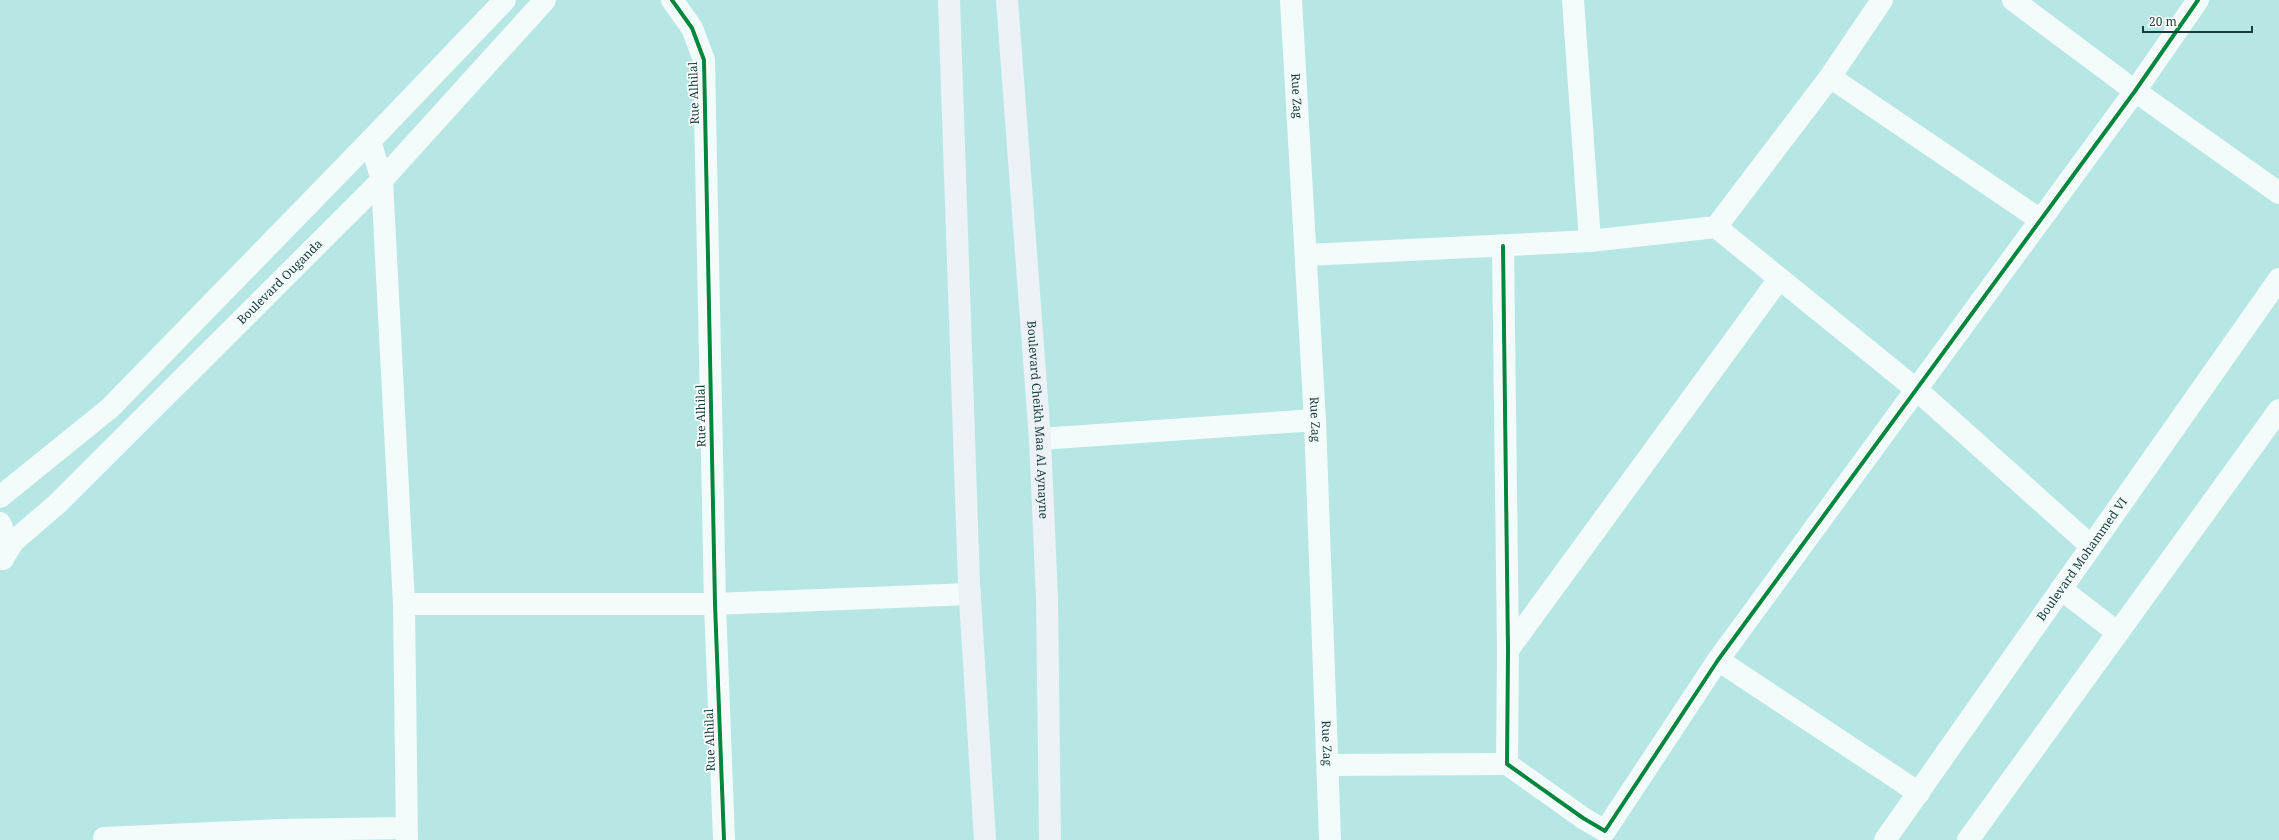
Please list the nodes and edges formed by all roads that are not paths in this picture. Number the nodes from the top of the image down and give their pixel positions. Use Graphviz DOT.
graph roads {
  1 [pos="505,0"];
  2 [pos="545,0"];
  3 [pos="672,0"];
  4 [pos="950,0"];
  5 [pos="1007,0"];
  6 [pos="1291,0"];
  7 [pos="1573,0"];
  8 [pos="1882,0"];
  9 [pos="2013,0"];
  10 [pos="2198,0"];
  11 [pos="1830,77"];
  12 [pos="2135,91"];
  13 [pos="370,141"];
  14 [pos="382,180"];
  15 [pos="2279,193"];
  16 [pos="2039,219"];
  17 [pos="1716,227"];
  18 [pos="1590,241"];
  19 [pos="1503,246"];
  20 [pos="1307,255"];
  21 [pos="1779,279"];
  22 [pos="2279,280"];
  23 [pos="1917,390"];
  24 [pos="2279,410"];
  25 [pos="1315,420"];
  26 [pos="1040,439"];
  27 [pos="0,497"];
  28 [pos="0,523"];
  29 [pos="2092,546"];
  30 [pos="2,560"];
  31 [pos="2061,589"];
  32 [pos="970,594"];
  33 [pos="404,604"];
  34 [pos="715,604"];
  35 [pos="2118,633"];
  36 [pos="1508,650"];
  37 [pos="1718,660"];
  38 [pos="1507,764"];
  39 [pos="1328,765"];
  40 [pos="1919,793"];
  41 [pos="406,834"];
  42 [pos="278,835"];
  43 [pos="1602,835"];
  44 [pos="104,838"];
  45 [pos="724,840"];
  46 [pos="985,840"];
  47 [pos="1050,840"];
  48 [pos="1330,840"];
  49 [pos="1885,840"];
  50 [pos="1968,840"];
  1 -- 13 [label="street"];
  2 -- 14 [label="street, Boulevard Ouganda"];
  3 -- 34 [label="street, Rue Alhilal"];
  4 -- 32 [label="main road"];
  5 -- 26 [label="main road, Boulevard Cheikh Maa Al Aynayne"];
  6 -- 20 [label="street, Rue Zag"];
  7 -- 18 [label="street"];
  8 -- 11 [label="street"];
  9 -- 12 [label="street"];
  10 -- 12 [label="street"];
  11 -- 16 [label="street"];
  11 -- 17 [label="street"];
  12 -- 15 [label="street"];
  12 -- 16 [label="street"];
  13 -- 14 [label="street"];
  13 -- 27 [label="street"];
  14 -- 30 [label="street, Boulevard Ouganda"];
  14 -- 33 [label="street"];
  16 -- 23 [label="street"];
  17 -- 18 [label="street"];
  17 -- 21 [label="street"];
  18 -- 19 [label="street"];
  19 -- 20 [label="street"];
  19 -- 36 [label="street"];
  20 -- 25 [label="street, Rue Zag"];
  21 -- 23 [label="street"];
  21 -- 36 [label="street"];
  22 -- 29 [label="street, Boulevard Mohammed VI"];
  23 -- 29 [label="street"];
  23 -- 37 [label="street"];
  24 -- 35 [label="street"];
  25 -- 26 [label="street"];
  25 -- 39 [label="street, Rue Zag"];
  26 -- 47 [label="main road, Boulevard Cheikh Maa Al Aynayne"];
  28 -- 30 [label="street"];
  29 -- 31 [label="street, Boulevard Mohammed VI"];
  31 -- 35 [label="street"];
  31 -- 40 [label="street, Boulevard Mohammed VI"];
  32 -- 34 [label="street"];
  32 -- 46 [label="main road"];
  33 -- 34 [label="street"];
  33 -- 41 [label="street"];
  34 -- 45 [label="street, Rue Alhilal"];
  35 -- 50 [label="street"];
  36 -- 38 [label="street"];
  37 -- 40 [label="street"];
  37 -- 43 [label="street"];
  38 -- 39 [label="street"];
  38 -- 43 [label="street"];
  39 -- 48 [label="street, Rue Zag"];
  40 -- 49 [label="street, Boulevard Mohammed VI"];
  41 -- 42 [label="street"];
  42 -- 44 [label="street"];
}
